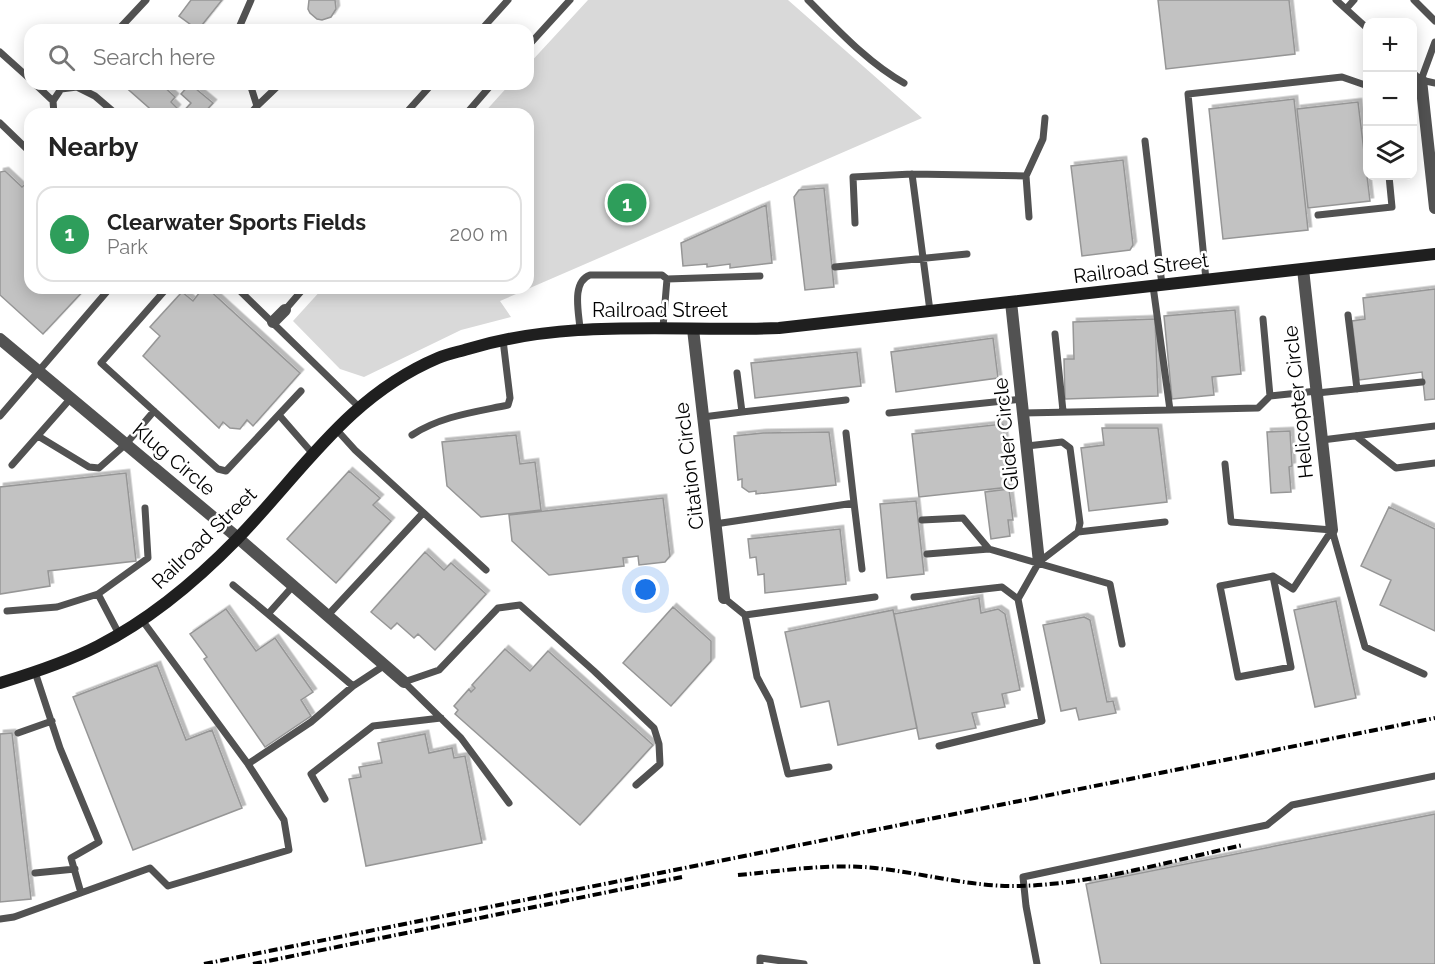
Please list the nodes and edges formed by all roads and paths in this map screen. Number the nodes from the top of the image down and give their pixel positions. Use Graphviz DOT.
graph roads {
  1 [pos="146,0"];
  2 [pos="251,0"];
  3 [pos="508,0"];
  4 [pos="570,0"];
  5 [pos="808,0"];
  6 [pos="1336,0"];
  7 [pos="1354,0"];
  8 [pos="1414,0"];
  9 [pos="1435,7"];
  10 [pos="1346,9"];
  11 [pos="1428,14"];
  12 [pos="1435,21"];
  13 [pos="124,24"];
  14 [pos="241,24"];
  15 [pos="486,24"];
  16 [pos="1363,24"];
  17 [pos="534,39"];
  18 [pos="1435,42"];
  19 [pos="0,52"];
  20 [pos="24,74"];
  21 [pos="1417,74"];
  22 [pos="1417,78"];
  23 [pos="1435,83"];
  24 [pos="904,84"];
  25 [pos="1363,84"];
  26 [pos="42,90"];
  27 [pos="62,90"];
  28 [pos="83,90"];
  29 [pos="252,90"];
  30 [pos="274,90"];
  31 [pos="427,90"];
  32 [pos="487,90"];
  33 [pos="1417,91"];
  34 [pos="54,101"];
  35 [pos="257,106"];
  36 [pos="54,108"];
  37 [pos="109,108"];
  38 [pos="410,108"];
  39 [pos="471,108"];
  40 [pos="1045,118"];
  41 [pos="0,123"];
  42 [pos="7,130"];
  43 [pos="0,137"];
  44 [pos="1145,141"];
  45 [pos="24,146"];
  46 [pos="912,174"];
  47 [pos="1026,176"];
  48 [pos="1389,180"];
  49 [pos="1435,208"];
  50 [pos="1318,215"];
  51 [pos="1029,217"];
  52 [pos="855,223"];
  53 [pos="967,254"];
  54 [pos="1435,254"];
  55 [pos="923,259"];
  56 [pos="835,267"];
  57 [pos="1303,269"];
  58 [pos="760,276"];
  59 [pos="667,279"];
  60 [pos="1206,280"];
  61 [pos="1158,286"];
  62 [pos="105,294"];
  63 [pos="162,294"];
  64 [pos="243,294"];
  65 [pos="299,294"];
  66 [pos="1011,302"];
  67 [pos="285,310"];
  68 [pos="930,311"];
  69 [pos="1348,315"];
  70 [pos="1263,319"];
  71 [pos="273,322"];
  72 [pos="663,327"];
  73 [pos="580,329"];
  74 [pos="693,329"];
  75 [pos="1055,334"];
  76 [pos="0,339"];
  77 [pos="503,340"];
  78 [pos="39,371"];
  79 [pos="737,373"];
  80 [pos="1422,382"];
  81 [pos="1357,389"];
  82 [pos="301,391"];
  83 [pos="1317,392"];
  84 [pos="1270,396"];
  85 [pos="71,398"];
  86 [pos="1022,399"];
  87 [pos="846,400"];
  88 [pos="359,406"];
  89 [pos="1170,410"];
  90 [pos="154,411"];
  91 [pos="1063,411"];
  92 [pos="742,412"];
  93 [pos="889,413"];
  94 [pos="1023,413"];
  95 [pos="279,415"];
  96 [pos="0,416"];
  97 [pos="703,417"];
  98 [pos="1435,426"];
  99 [pos="336,429"];
  100 [pos="846,433"];
  101 [pos="412,435"];
  102 [pos="38,436"];
  103 [pos="1356,436"];
  104 [pos="1322,440"];
  105 [pos="126,444"];
  106 [pos="1027,446"];
  107 [pos="313,454"];
  108 [pos="1435,463"];
  109 [pos="1225,464"];
  110 [pos="12,465"];
  111 [pos="854,503"];
  112 [pos="145,508"];
  113 [pos="423,513"];
  114 [pos="922,520"];
  115 [pos="1165,522"];
  116 [pos="715,524"];
  117 [pos="1332,530"];
  118 [pos="1078,532"];
  119 [pos="238,538"];
  120 [pos="989,549"];
  121 [pos="927,554"];
  122 [pos="1039,562"];
  123 [pos="862,569"];
  124 [pos="486,570"];
  125 [pos="1273,576"];
  126 [pos="233,585"];
  127 [pos="293,586"];
  128 [pos="98,594"];
  129 [pos="874,597"];
  130 [pos="914,597"];
  131 [pos="724,598"];
  132 [pos="1018,599"];
  133 [pos="7,610"];
  134 [pos="268,614"];
  135 [pos="328,615"];
  136 [pos="745,615"];
  137 [pos="142,620"];
  138 [pos="119,634"];
  139 [pos="1122,644"];
  140 [pos="385,665"];
  141 [pos="35,672"];
  142 [pos="1424,674"];
  143 [pos="404,681"];
  144 [pos="0,683"];
  145 [pos="353,686"];
  146 [pos="441,718"];
  147 [pos="52,721"];
  148 [pos="18,733"];
  149 [pos="939,746"];
  150 [pos="248,764"];
  151 [pos="829,767"];
  152 [pos="1435,776"];
  153 [pos="636,785"];
  154 [pos="325,799"];
  155 [pos="509,803"];
  156 [pos="75,870"];
  157 [pos="35,873"];
  158 [pos="81,893"];
  159 [pos="0,919"];
  160 [pos="760,964"];
  161 [pos="804,964"];
  162 [pos="1036,964"];
  1 -- 13 [label="lane"];
  2 -- 14 [label="lane"];
  3 -- 15 [label="lane"];
  4 -- 17 [label="lane"];
  5 -- 24 [label="lane"];
  6 -- 10 [label="lane"];
  7 -- 10 [label="lane"];
  8 -- 11 [label="lane"];
  9 -- 11 [label="lane"];
  10 -- 16 [label="lane"];
  11 -- 12 [label="lane"];
  18 -- 21 [label="lane"];
  19 -- 20 [label="lane"];
  22 -- 23 [label="lane"];
  25 -- 60 [label="lane"];
  26 -- 34 [label="lane"];
  27 -- 34 [label="lane"];
  28 -- 37 [label="lane"];
  29 -- 35 [label="lane"];
  30 -- 35 [label="lane"];
  31 -- 38 [label="lane"];
  32 -- 39 [label="lane"];
  33 -- 49 [label="street"];
  34 -- 36 [label="lane"];
  40 -- 47 [label="lane"];
  41 -- 42 [label="lane"];
  42 -- 43 [label="lane"];
  42 -- 45 [label="lane"];
  44 -- 61 [label="lane"];
  46 -- 47 [label="lane"];
  46 -- 52 [label="lane"];
  46 -- 55 [label="lane"];
  47 -- 51 [label="lane"];
  48 -- 50 [label="lane"];
  53 -- 55 [label="lane"];
  54 -- 57 [label="main road, Railroad Street"];
  55 -- 56 [label="lane"];
  55 -- 68 [label="lane"];
  57 -- 60 [label="main road, Railroad Street"];
  57 -- 83 [label="street, Helicopter Circle"];
  58 -- 59 [label="lane"];
  59 -- 72 [label="lane"];
  59 -- 73 [label="lane"];
  60 -- 61 [label="main road, Railroad Street"];
  61 -- 66 [label="main road, Railroad Street"];
  61 -- 89 [label="lane"];
  62 -- 78 [label="lane"];
  63 -- 90 [label="lane"];
  64 -- 71 [label="lane"];
  65 -- 67 [label="lane"];
  66 -- 68 [label="main road, Railroad Street"];
  66 -- 86 [label="street, Glider Circle"];
  67 -- 71 [label="street"];
  68 -- 74 [label="main road, Railroad Street"];
  69 -- 81 [label="lane"];
  70 -- 84 [label="lane"];
  71 -- 88 [label="lane"];
  72 -- 73 [label="main road, Railroad Street"];
  72 -- 74 [label="main road, Railroad Street"];
  73 -- 77 [label="main road, Railroad Street"];
  74 -- 97 [label="street, Citation Circle"];
  75 -- 91 [label="lane"];
  76 -- 78 [label="street, Klug Circle"];
  77 -- 88 [label="main road, Railroad Street"];
  77 -- 101 [label="lane"];
  78 -- 85 [label="street, Klug Circle"];
  78 -- 96 [label="lane"];
  79 -- 92 [label="lane"];
  80 -- 81 [label="lane"];
  81 -- 83 [label="lane"];
  82 -- 95 [label="lane"];
  83 -- 84 [label="lane"];
  83 -- 104 [label="street, Helicopter Circle"];
  84 -- 89 [label="lane"];
  85 -- 102 [label="lane"];
  85 -- 105 [label="street, Klug Circle"];
  86 -- 93 [label="lane"];
  86 -- 94 [label="street, Glider Circle"];
  87 -- 92 [label="lane"];
  88 -- 99 [label="main road, Railroad Street"];
  89 -- 91 [label="lane"];
  90 -- 95 [label="lane"];
  90 -- 105 [label="lane"];
  91 -- 94 [label="lane"];
  92 -- 97 [label="lane"];
  94 -- 106 [label="street, Glider Circle"];
  95 -- 107 [label="lane"];
  97 -- 116 [label="street, Citation Circle"];
  98 -- 103 [label="lane"];
  99 -- 107 [label="main road, Railroad Street"];
  99 -- 113 [label="lane"];
  100 -- 111 [label="lane"];
  102 -- 105 [label="lane"];
  102 -- 110 [label="lane"];
  103 -- 104 [label="lane"];
  103 -- 108 [label="lane"];
  104 -- 117 [label="street, Helicopter Circle"];
  105 -- 119 [label="street, Klug Circle"];
  106 -- 118 [label="lane"];
  106 -- 122 [label="street, Glider Circle"];
  107 -- 119 [label="main road, Railroad Street"];
  109 -- 117 [label="lane"];
  111 -- 116 [label="lane"];
  111 -- 123 [label="lane"];
  112 -- 128 [label="lane"];
  113 -- 124 [label="lane"];
  113 -- 135 [label="lane"];
  114 -- 120 [label="lane"];
  115 -- 118 [label="lane"];
  116 -- 131 [label="street, Citation Circle"];
  117 -- 125 [label="lane"];
  117 -- 142 [label="lane"];
  118 -- 122 [label="lane"];
  119 -- 127 [label="street, Klug Circle"];
  119 -- 137 [label="main road, Railroad Street"];
  120 -- 121 [label="lane"];
  120 -- 122 [label="lane"];
  122 -- 132 [label="lane"];
  122 -- 139 [label="lane"];
  125 -- 125 [label="lane"];
  126 -- 134 [label="lane"];
  127 -- 134 [label="lane"];
  127 -- 135 [label="street, Klug Circle"];
  128 -- 133 [label="lane"];
  128 -- 138 [label="lane"];
  129 -- 136 [label="lane"];
  130 -- 132 [label="lane"];
  131 -- 136 [label="lane"];
  132 -- 149 [label="lane"];
  134 -- 145 [label="lane"];
  135 -- 140 [label="street, Klug Circle"];
  136 -- 151 [label="lane"];
  137 -- 138 [label="main road, Railroad Street"];
  137 -- 150 [label="lane"];
  138 -- 141 [label="main road, Railroad Street"];
  140 -- 143 [label="street, Klug Circle"];
  140 -- 145 [label="lane"];
  141 -- 144 [label="main road, Railroad Street"];
  141 -- 147 [label="lane"];
  143 -- 146 [label="lane"];
  143 -- 153 [label="lane"];
  145 -- 150 [label="lane"];
  146 -- 154 [label="lane"];
  146 -- 155 [label="lane"];
  147 -- 148 [label="lane"];
  147 -- 156 [label="lane"];
  150 -- 158 [label="lane"];
  152 -- 162 [label="lane"];
  156 -- 157 [label="lane"];
  156 -- 158 [label="lane"];
  158 -- 159 [label="lane"];
  160 -- 161 [label="lane"];
}
